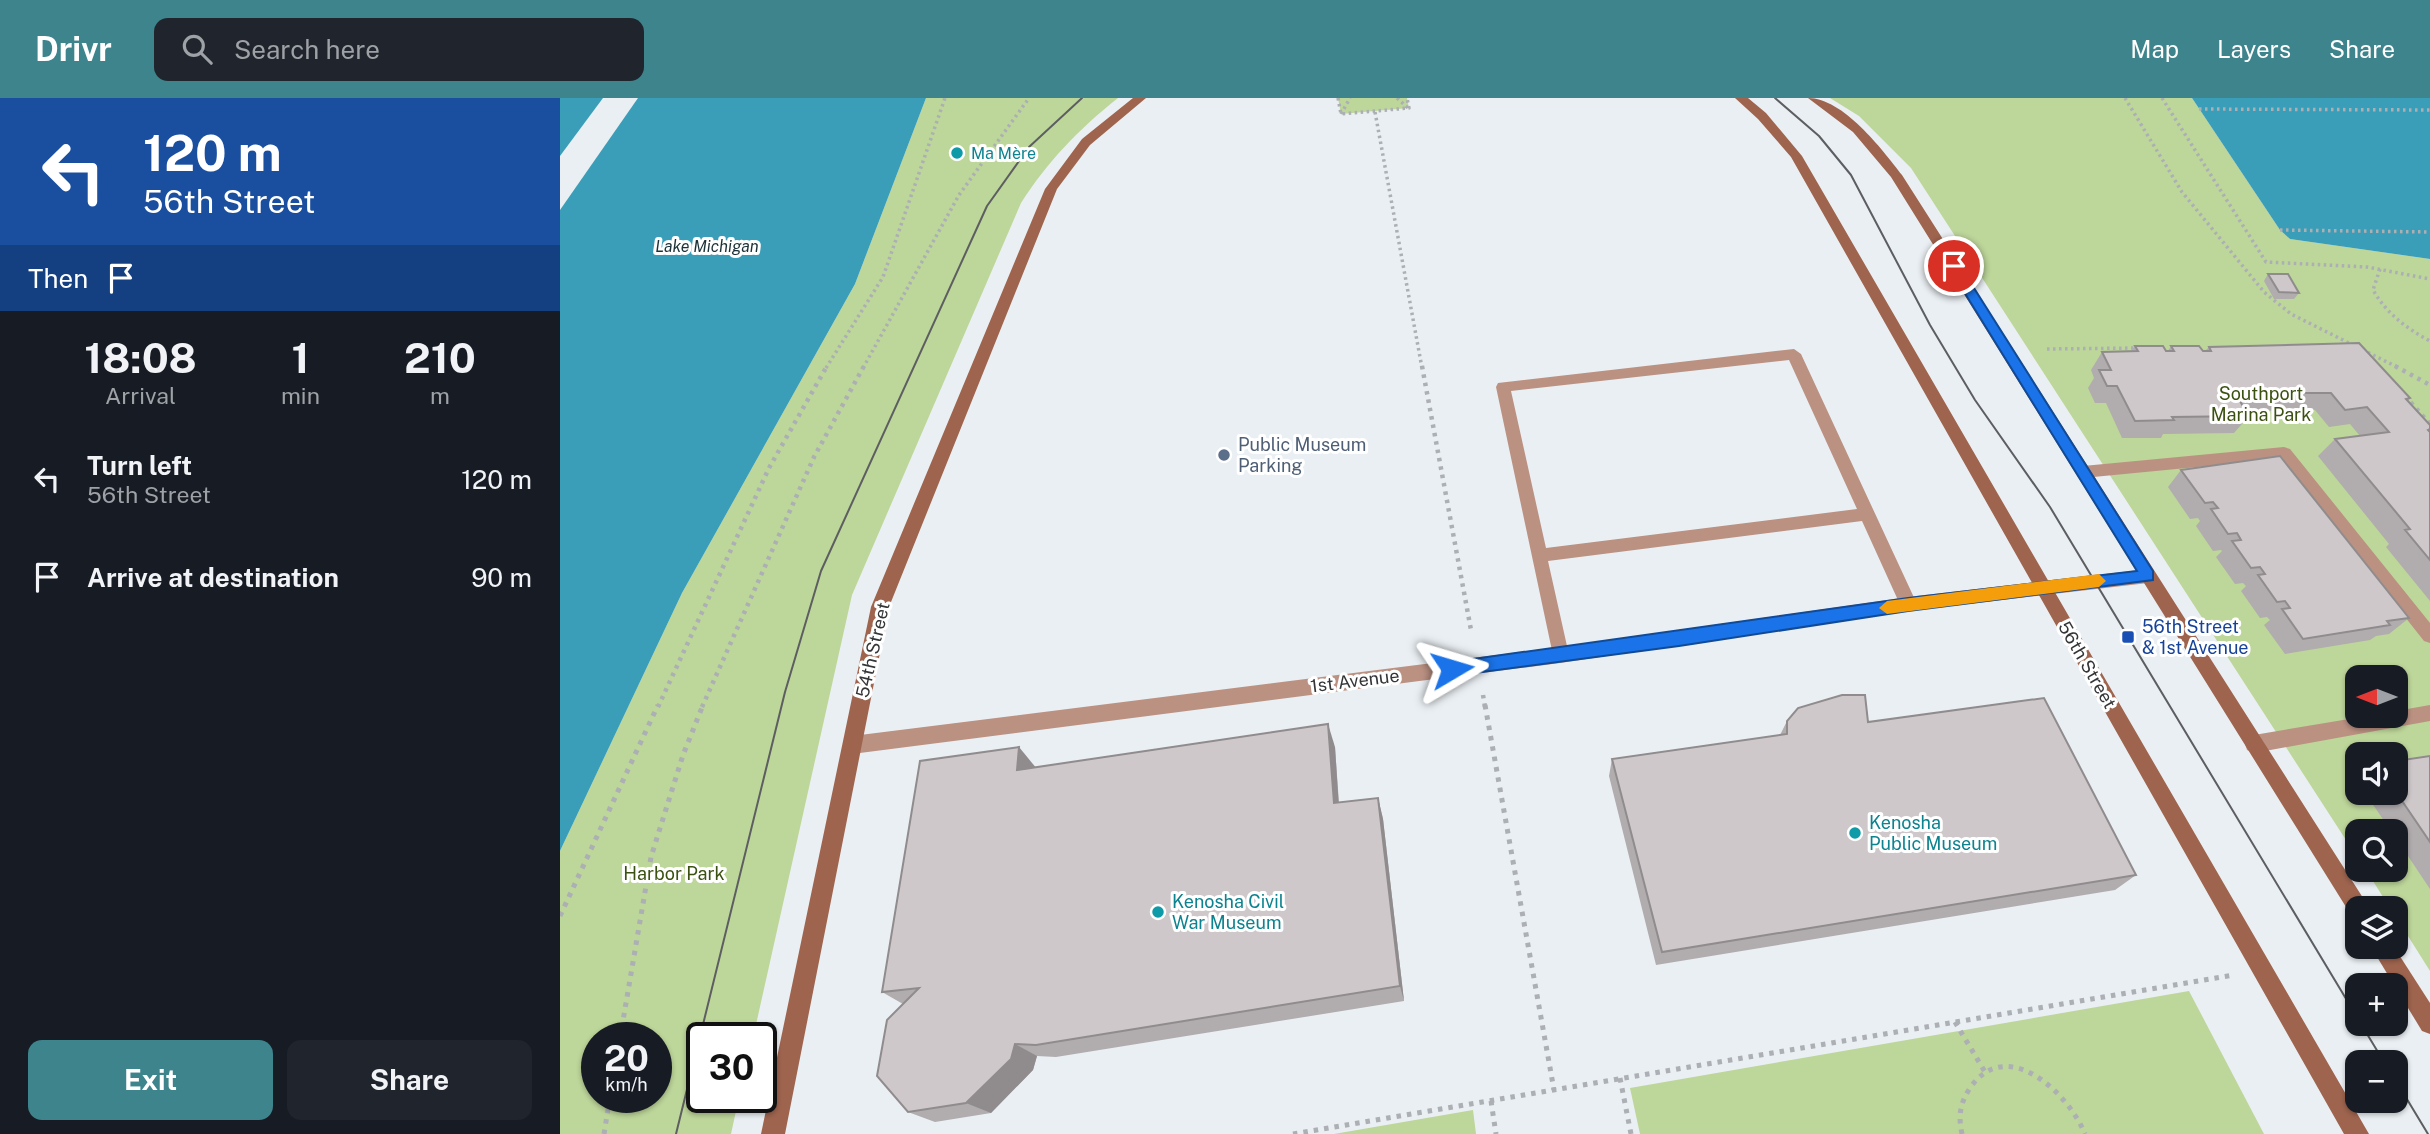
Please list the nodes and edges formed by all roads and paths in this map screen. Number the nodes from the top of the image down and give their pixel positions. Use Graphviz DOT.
graph roads {
  1 [pos="945,98"];
  2 [pos="1029,98"];
  3 [pos="1140,98"];
  4 [pos="1338,98"];
  5 [pos="1353,98"];
  6 [pos="1407,98"];
  7 [pos="1741,98"];
  8 [pos="1814,98"];
  9 [pos="2125,98"];
  10 [pos="2162,98"];
  11 [pos="1397,99"];
  12 [pos="1409,108"];
  13 [pos="2199,109"];
  14 [pos="2430,110"];
  15 [pos="1375,112"];
  16 [pos="1340,114"];
  17 [pos="2280,230"];
  18 [pos="2430,232"];
  19 [pos="2380,269"];
  20 [pos="2430,279"];
  21 [pos="2430,341"];
  22 [pos="2144,348"];
  23 [pos="2047,349"];
  24 [pos="2350,351"];
  25 [pos="2373,361"];
  26 [pos="2430,385"];
  27 [pos="2397,388"];
  28 [pos="2430,424"];
  29 [pos="2083,472"];
  30 [pos="1867,514"];
  31 [pos="1539,555"];
  32 [pos="2148,576"];
  33 [pos="2043,588"];
  34 [pos="1908,604"];
  35 [pos="1471,630"];
  36 [pos="2430,636"];
  37 [pos="1560,655"];
  38 [pos="1483,695"];
  39 [pos="2430,713"];
  40 [pos="2254,744"];
  41 [pos="852,745"];
  42 [pos="2350,896"];
  43 [pos="560,915"];
  44 [pos="2390,959"];
  45 [pos="2263,971"];
  46 [pos="623,1022"];
  47 [pos="1955,1022"];
  48 [pos="2430,1023"];
  49 [pos="1985,1072"];
  50 [pos="1620,1078"];
  51 [pos="1554,1090"];
  52 [pos="1491,1101"];
  53 [pos="607,1113"];
  54 [pos="604,1134"];
  55 [pos="773,1134"];
  56 [pos="1293,1134"];
  57 [pos="1496,1134"];
  58 [pos="1631,1134"];
  59 [pos="1962,1134"];
  60 [pos="2085,1134"];
  61 [pos="2357,1134"];
  1 -- 43 [label="path"];
  2 -- 46 [label="path"];
  3 -- 41 [label="street, 54th Street"];
  4 -- 16 [label="path"];
  5 -- 16 [label="path"];
  6 -- 12 [label="path"];
  7 -- 33 [label="street, 56th Street"];
  8 -- 29 [label="street"];
  9 -- 26 [label="path"];
  10 -- 19 [label="path"];
  11 -- 12 [label="path"];
  12 -- 15 [label="path"];
  13 -- 14 [label="path"];
  15 -- 16 [label="path"];
  15 -- 35 [label="path"];
  17 -- 18 [label="path"];
  19 -- 20 [label="path"];
  19 -- 21 [label="path"];
  22 -- 23 [label="path"];
  24 -- 25 [label="path"];
  27 -- 28 [label="path"];
  29 -- 32 [label="street"];
  29 -- 36 [label="street"];
  30 -- 31 [label="street"];
  30 -- 31 [label="street"];
  30 -- 34 [label="street"];
  31 -- 37 [label="street"];
  32 -- 33 [label="street, 1st Avenue"];
  32 -- 40 [label="street"];
  33 -- 34 [label="street, 1st Avenue"];
  33 -- 45 [label="street, 56th Street"];
  34 -- 37 [label="street, 1st Avenue"];
  37 -- 41 [label="street, 1st Avenue"];
  38 -- 51 [label="path"];
  39 -- 40 [label="street"];
  40 -- 42 [label="street"];
  41 -- 55 [label="street, 54th Street"];
  44 -- 48 [label="street"];
  45 -- 47 [label="path"];
  45 -- 61 [label="street, 56th Street"];
  47 -- 49 [label="path"];
  47 -- 50 [label="path"];
  49 -- 59 [label="path"];
  49 -- 60 [label="path"];
  50 -- 51 [label="path"];
  50 -- 58 [label="path"];
  51 -- 52 [label="path"];
  52 -- 56 [label="path"];
  52 -- 57 [label="path"];
  53 -- 54 [label="path"];
}
